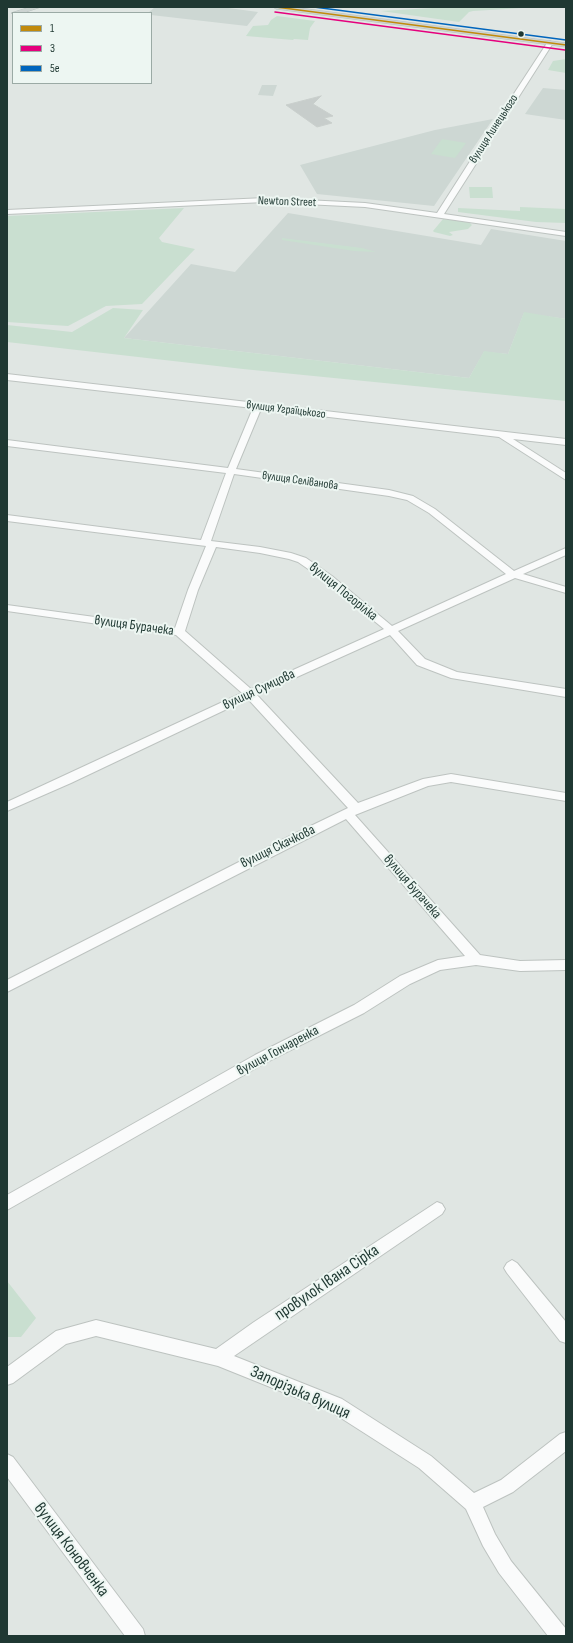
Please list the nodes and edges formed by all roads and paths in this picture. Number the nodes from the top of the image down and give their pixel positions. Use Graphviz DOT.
graph roads {
  1 [pos="18,7"];
  2 [pos="38,7"];
  3 [pos="276,7"];
  4 [pos="7,10"];
  5 [pos="18,12"];
  6 [pos="550,43"];
  7 [pos="566,45"];
  8 [pos="7,212"];
  9 [pos="440,215"];
  10 [pos="566,234"];
  11 [pos="7,377"];
  12 [pos="258,407"];
  13 [pos="500,434"];
  14 [pos="566,442"];
  15 [pos="7,443"];
  16 [pos="231,471"];
  17 [pos="566,477"];
  18 [pos="7,518"];
  19 [pos="209,543"];
  20 [pos="566,551"];
  21 [pos="512,574"];
  22 [pos="566,590"];
  23 [pos="7,608"];
  24 [pos="391,630"];
  25 [pos="179,632"];
  26 [pos="566,693"];
  27 [pos="250,694"];
  28 [pos="566,796"];
  29 [pos="7,807"];
  30 [pos="352,811"];
  31 [pos="476,960"];
  32 [pos="566,965"];
  33 [pos="7,986"];
  34 [pos="7,1203"];
  35 [pos="437,1209"];
  36 [pos="512,1268"];
  37 [pos="566,1334"];
  38 [pos="218,1358"];
  39 [pos="7,1378"];
  40 [pos="566,1440"];
  41 [pos="8,1471"];
  42 [pos="472,1503"];
  43 [pos="136,1636"];
  44 [pos="560,1636"];
  1 -- 4 [label="main road"];
  2 -- 5 [label="main road"];
  3 -- 6 [label="main road"];
  6 -- 7 [label="main road"];
  6 -- 9 [label="street, вулиця Линецького"];
  8 -- 9 [label="street, Newton Street"];
  9 -- 10 [label="street, Newton Street"];
  11 -- 12 [label="street, вулиця Уграїцького"];
  12 -- 13 [label="street, вулиця Уграїцького"];
  12 -- 16 [label="street"];
  13 -- 14 [label="street, вулиця Уграїцького"];
  13 -- 17 [label="street"];
  15 -- 16 [label="street, вулиця Селіванова"];
  16 -- 19 [label="street"];
  16 -- 21 [label="street, вулиця Селіванова"];
  18 -- 19 [label="street, вулиця Погорілка"];
  19 -- 24 [label="street, вулиця Погорілка"];
  19 -- 25 [label="street"];
  20 -- 21 [label="street, вулиця Сумцова"];
  21 -- 22 [label="street, вулиця Селіванова"];
  21 -- 24 [label="street, вулиця Сумцова"];
  23 -- 25 [label="street, вулиця Бурачека"];
  24 -- 26 [label="street, вулиця Погорілка"];
  24 -- 27 [label="street, вулиця Сумцова"];
  25 -- 27 [label="street, вулиця Бурачека"];
  27 -- 29 [label="street, вулиця Сумцова"];
  27 -- 30 [label="street, вулиця Бурачека"];
  28 -- 30 [label="street, вулиця Скачкова"];
  30 -- 31 [label="street, вулиця Бурачека"];
  30 -- 33 [label="street, вулиця Скачкова"];
  31 -- 32 [label="street, вулиця Гончаренка"];
  31 -- 34 [label="street, вулиця Гончаренка"];
  35 -- 38 [label="street, провулок Івана Сірка"];
  36 -- 37 [label="street"];
  38 -- 39 [label="street, Запорізька вулиця"];
  38 -- 42 [label="street, Запорізька вулиця"];
  40 -- 42 [label="street"];
  41 -- 43 [label="street, вулиця Коновченка"];
  42 -- 44 [label="street, Запорізька вулиця"];
}
